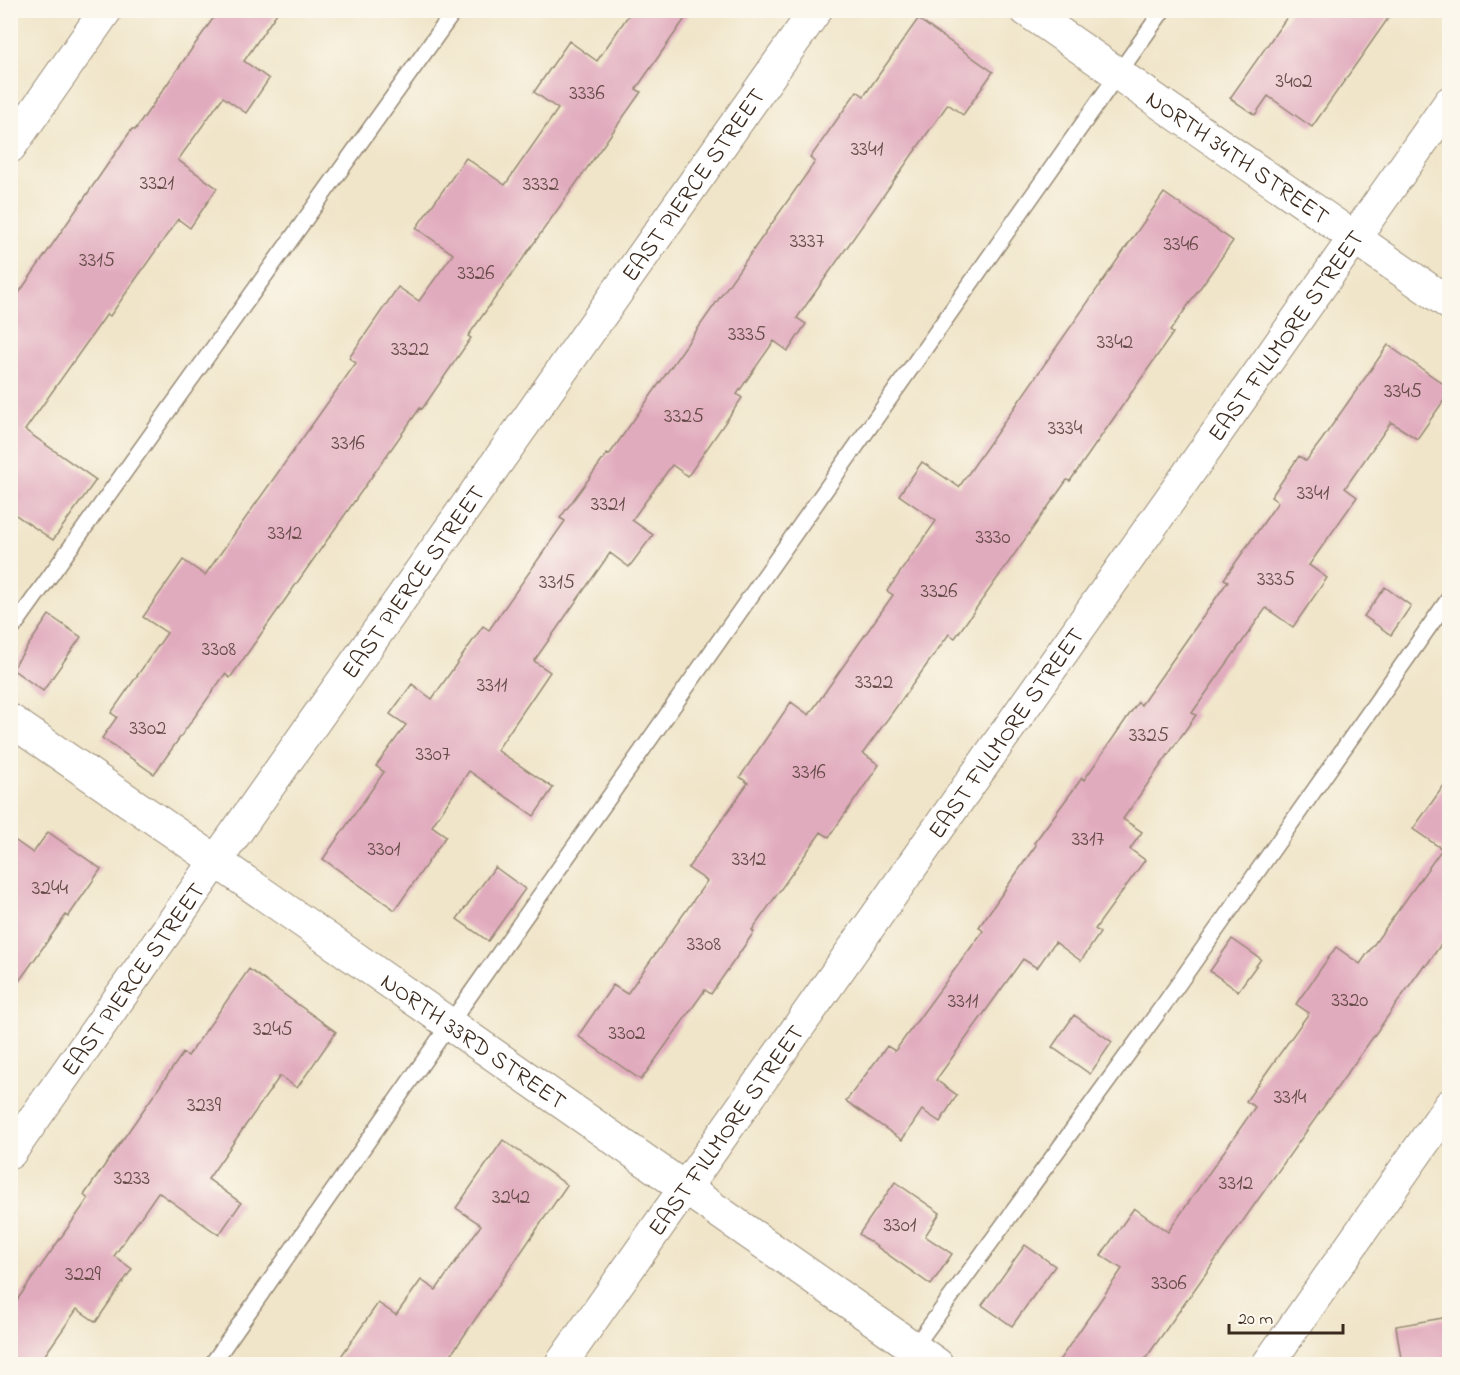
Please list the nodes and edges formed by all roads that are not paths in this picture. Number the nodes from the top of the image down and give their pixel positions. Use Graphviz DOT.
graph roads {
  1 [pos="106,10"];
  2 [pos="455,10"];
  3 [pos="816,10"];
  4 [pos="1026,10"];
  5 [pos="1163,10"];
  6 [pos="1119,75"];
  7 [pos="1449,102"];
  8 [pos="10,147"];
  9 [pos="1354,238"];
  10 [pos="1449,304"];
  11 [pos="1449,597"];
  12 [pos="10,632"];
  13 [pos="10,720"];
  14 [pos="216,861"];
  15 [pos="448,1025"];
  16 [pos="1449,1105"];
  17 [pos="10,1153"];
  18 [pos="685,1189"];
  19 [pos="917,1359"];
  20 [pos="212,1365"];
  21 [pos="561,1365"];
  22 [pos="1268,1365"];
  1 -- 8 [label="street"];
  2 -- 12 [label="lane"];
  3 -- 14 [label="street, EAST PIERCE STREET"];
  4 -- 6 [label="street, NORTH 34TH STREET"];
  5 -- 6 [label="lane"];
  6 -- 9 [label="street, NORTH 34TH STREET"];
  6 -- 15 [label="lane"];
  7 -- 9 [label="street, EAST FILLMORE STREET"];
  9 -- 10 [label="street, NORTH 34TH STREET"];
  9 -- 18 [label="street, EAST FILLMORE STREET"];
  11 -- 19 [label="lane"];
  13 -- 14 [label="street, NORTH 33RD STREET"];
  14 -- 15 [label="street, NORTH 33RD STREET"];
  14 -- 17 [label="street, EAST PIERCE STREET"];
  15 -- 18 [label="street, NORTH 33RD STREET"];
  15 -- 20 [label="lane"];
  16 -- 22 [label="street"];
  18 -- 19 [label="street, NORTH 33RD STREET"];
  18 -- 21 [label="street, EAST FILLMORE STREET"];
}
